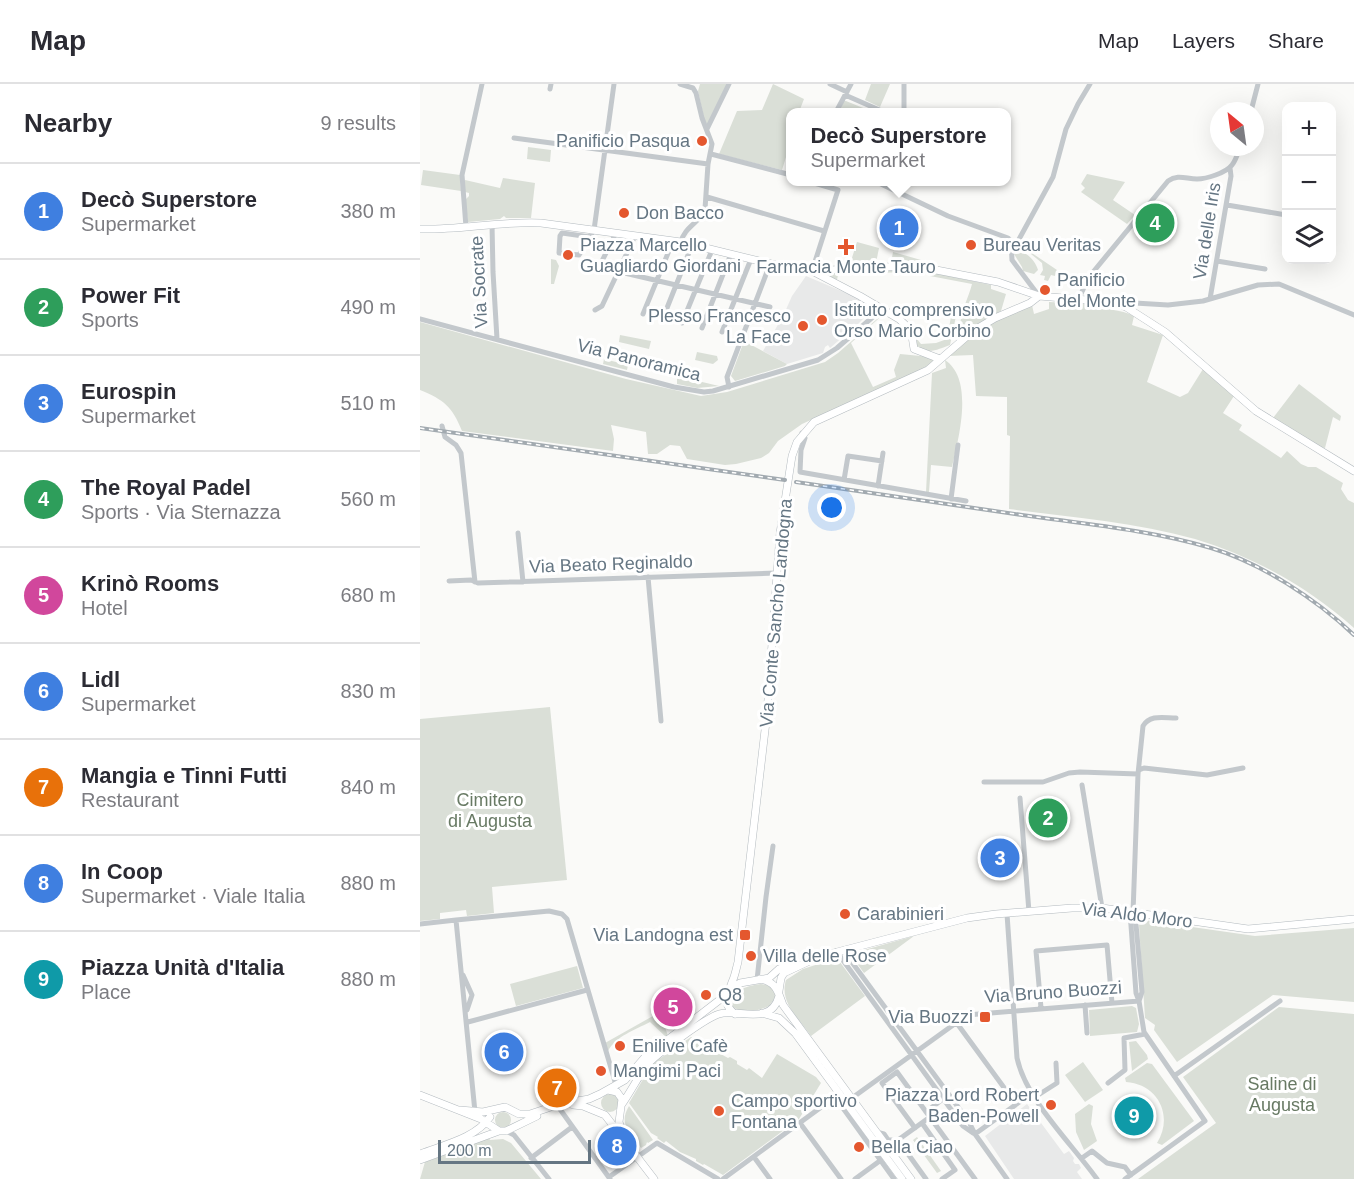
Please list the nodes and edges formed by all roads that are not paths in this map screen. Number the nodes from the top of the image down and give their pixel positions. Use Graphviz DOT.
graph roads {
  1 [pos="482,84"];
  2 [pos="614,84"];
  3 [pos="680,84"];
  4 [pos="729,84"];
  5 [pos="830,84"];
  6 [pos="851,84"];
  7 [pos="904,84"];
  8 [pos="1090,84"];
  9 [pos="1258,84"];
  10 [pos="846,93"];
  11 [pos="1253,102"];
  12 [pos="839,108"];
  13 [pos="876,108"];
  14 [pos="904,108"];
  15 [pos="707,129"];
  16 [pos="514,138"];
  17 [pos="606,150"];
  18 [pos="711,154"];
  19 [pos="1236,156"];
  20 [pos="708,164"];
  21 [pos="1230,168"];
  22 [pos="786,174"];
  23 [pos="824,186"];
  24 [pos="885,186"];
  25 [pos="707,197"];
  26 [pos="1227,205"];
  27 [pos="1282,214"];
  28 [pos="492,224"];
  29 [pos="466,227"];
  30 [pos="420,229"];
  31 [pos="824,231"];
  32 [pos="616,233"];
  33 [pos="592,234"];
  34 [pos="635,236"];
  35 [pos="673,241"];
  36 [pos="681,242"];
  37 [pos="692,245"];
  38 [pos="1011,245"];
  39 [pos="712,250"];
  40 [pos="731,254"];
  41 [pos="751,259"];
  42 [pos="1217,261"];
  43 [pos="770,264"];
  44 [pos="1265,269"];
  45 [pos="812,271"];
  46 [pos="619,272"];
  47 [pos="656,281"];
  48 [pos="676,285"];
  49 [pos="1030,289"];
  50 [pos="696,290"];
  51 [pos="715,294"];
  52 [pos="1040,296"];
  53 [pos="735,299"];
  54 [pos="1210,299"];
  55 [pos="1078,300"];
  56 [pos="870,302"];
  57 [pos="1111,302"];
  58 [pos="1137,303"];
  59 [pos="754,304"];
  60 [pos="770,307"];
  61 [pos="882,309"];
  62 [pos="595,310"];
  63 [pos="1136,312"];
  64 [pos="643,314"];
  65 [pos="1354,315"];
  66 [pos="663,318"];
  67 [pos="872,318"];
  68 [pos="420,319"];
  69 [pos="682,323"];
  70 [pos="702,328"];
  71 [pos="722,332"];
  72 [pos="497,339"];
  73 [pos="940,359"];
  74 [pos="729,387"];
  75 [pos="442,426"];
  76 [pos="802,434"];
  77 [pos="958,445"];
  78 [pos="883,453"];
  79 [pos="882,461"];
  80 [pos="1354,471"];
  81 [pos="844,480"];
  82 [pos="878,486"];
  83 [pos="951,498"];
  84 [pos="966,501"];
  85 [pos="518,533"];
  86 [pos="776,573"];
  87 [pos="648,577"];
  88 [pos="449,581"];
  89 [pos="475,582"];
  90 [pos="523,582"];
  91 [pos="1176,718"];
  92 [pos="660,721"];
  93 [pos="1243,768"];
  94 [pos="1138,772"];
  95 [pos="984,782"];
  96 [pos="1082,785"];
  97 [pos="1020,798"];
  98 [pos="773,846"];
  99 [pos="1102,908"];
  100 [pos="1029,912"];
  101 [pos="1132,913"];
  102 [pos="1007,914"];
  103 [pos="1354,919"];
  104 [pos="457,920"];
  105 [pos="420,924"];
  106 [pos="840,951"];
  107 [pos="816,958"];
  108 [pos="738,962"];
  109 [pos="759,980"];
  110 [pos="748,981"];
  111 [pos="587,990"];
  112 [pos="779,992"];
  113 [pos="728,993"];
  114 [pos="1139,1001"];
  115 [pos="1280,1001"];
  116 [pos="1112,1003"];
  117 [pos="1085,1005"];
  118 [pos="1041,1008"];
  119 [pos="1013,1011"];
  120 [pos="762,1013"];
  121 [pos="735,1014"];
  122 [pos="468,1022"];
  123 [pos="956,1022"];
  124 [pos="1088,1033"];
  125 [pos="1145,1034"];
  126 [pos="914,1052"];
  127 [pos="1056,1063"];
  128 [pos="1174,1076"];
  129 [pos="1108,1083"];
  130 [pos="616,1085"];
  131 [pos="608,1090"];
  132 [pos="600,1094"];
  133 [pos="420,1095"];
  134 [pos="1033,1095"];
  135 [pos="852,1098"];
  136 [pos="944,1098"];
  137 [pos="1016,1104"];
  138 [pos="622,1106"];
  139 [pos="558,1107"];
  140 [pos="496,1108"];
  141 [pos="513,1112"];
  142 [pos="476,1113"];
  143 [pos="603,1113"];
  144 [pos="928,1114"];
  145 [pos="848,1115"];
  146 [pos="859,1119"];
  147 [pos="489,1121"];
  148 [pos="800,1123"];
  149 [pos="922,1123"];
  150 [pos="572,1127"];
  151 [pos="915,1128"];
  152 [pos="506,1129"];
  153 [pos="476,1131"];
  154 [pos="975,1134"];
  155 [pos="874,1135"];
  156 [pos="626,1140"];
  157 [pos="899,1142"];
  158 [pos="872,1148"];
  159 [pos="892,1153"];
  160 [pos="420,1154"];
  161 [pos="638,1157"];
  162 [pos="754,1157"];
  163 [pos="531,1158"];
  164 [pos="1082,1158"];
  165 [pos="420,1160"];
  166 [pos="881,1160"];
  167 [pos="895,1175"];
  168 [pos="1131,1175"];
  169 [pos="610,1178"];
  170 [pos="549,1179"];
  171 [pos="654,1179"];
  172 [pos="718,1179"];
  173 [pos="723,1179"];
  174 [pos="770,1179"];
  175 [pos="841,1179"];
  176 [pos="855,1179"];
  177 [pos="902,1179"];
  178 [pos="911,1179"];
  179 [pos="926,1179"];
  180 [pos="942,1179"];
  181 [pos="975,1179"];
  182 [pos="1007,1179"];
  183 [pos="1097,1179"];
  184 [pos="1125,1179"];
  1 -- 29 [label="street"];
  2 -- 17 [label="street"];
  3 -- 15 [label="street"];
  4 -- 15 [label="street"];
  5 -- 10 [label="street"];
  6 -- 10 [label="street"];
  7 -- 14 [label="street"];
  8 -- 38 [label="street"];
  9 -- 11 [label="street"];
  10 -- 12 [label="street"];
  10 -- 13 [label="street"];
  15 -- 18 [label="street"];
  16 -- 17 [label="street"];
  17 -- 20 [label="street"];
  17 -- 33 [label="street"];
  18 -- 20 [label="street"];
  18 -- 22 [label="street"];
  19 -- 21 [label="street, Via delle Iris"];
  20 -- 25 [label="street"];
  21 -- 26 [label="street, Via delle Iris"];
  21 -- 55 [label="street"];
  23 -- 31 [label="street"];
  24 -- 38 [label="street"];
  25 -- 31 [label="street"];
  25 -- 36 [label="street"];
  26 -- 27 [label="street"];
  26 -- 42 [label="street, Via delle Iris"];
  28 -- 29 [label="main road"];
  28 -- 33 [label="main road"];
  28 -- 72 [label="street, Via Socrate"];
  29 -- 30 [label="main road"];
  31 -- 45 [label="street"];
  32 -- 33 [label="main road"];
  32 -- 34 [label="main road"];
  32 -- 46 [label="street"];
  33 -- 33 [label="street"];
  34 -- 35 [label="main road"];
  34 -- 46 [label="street"];
  35 -- 36 [label="main road"];
  35 -- 47 [label="street"];
  36 -- 37 [label="main road"];
  37 -- 39 [label="main road"];
  37 -- 48 [label="street"];
  38 -- 49 [label="street"];
  39 -- 40 [label="main road"];
  39 -- 50 [label="street"];
  40 -- 41 [label="main road"];
  40 -- 51 [label="street"];
  41 -- 43 [label="main road"];
  41 -- 53 [label="street"];
  42 -- 44 [label="street"];
  42 -- 54 [label="street, Via delle Iris"];
  43 -- 45 [label="main road"];
  43 -- 59 [label="street"];
  45 -- 49 [label="main road"];
  45 -- 56 [label="main road"];
  46 -- 47 [label="street"];
  46 -- 62 [label="street"];
  47 -- 48 [label="street"];
  47 -- 64 [label="street"];
  48 -- 50 [label="street"];
  48 -- 66 [label="street"];
  49 -- 52 [label="main road"];
  50 -- 51 [label="street"];
  50 -- 69 [label="street"];
  51 -- 53 [label="street"];
  51 -- 70 [label="street"];
  52 -- 55 [label="main road"];
  52 -- 73 [label="main road"];
  53 -- 59 [label="street"];
  53 -- 71 [label="street"];
  54 -- 58 [label="street"];
  54 -- 65 [label="street"];
  55 -- 57 [label="main road"];
  56 -- 61 [label="main road"];
  56 -- 67 [label="street"];
  57 -- 58 [label="street"];
  57 -- 63 [label="main road"];
  58 -- 63 [label="street"];
  59 -- 60 [label="street"];
  59 -- 74 [label="street"];
  61 -- 67 [label="street, Via Panoramica"];
  61 -- 73 [label="main road"];
  63 -- 80 [label="main road"];
  67 -- 74 [label="street, Via Panoramica"];
  68 -- 72 [label="street, Via Panoramica"];
  72 -- 74 [label="street, Via Panoramica"];
  73 -- 76 [label="main road"];
  75 -- 89 [label="street"];
  76 -- 81 [label="street"];
  76 -- 86 [label="main road, Via Conte Sancho Landogna"];
  77 -- 83 [label="street"];
  78 -- 79 [label="street"];
  79 -- 81 [label="street"];
  79 -- 82 [label="street"];
  81 -- 82 [label="street"];
  82 -- 83 [label="street"];
  83 -- 84 [label="street"];
  85 -- 90 [label="street"];
  86 -- 87 [label="street, Via Beato Reginaldo"];
  86 -- 108 [label="main road, Via Conte Sancho Landogna"];
  87 -- 90 [label="street, Via Beato Reginaldo"];
  87 -- 92 [label="street"];
  88 -- 89 [label="street, Via Beato Reginaldo"];
  89 -- 90 [label="street, Via Beato Reginaldo"];
  91 -- 94 [label="street"];
  93 -- 94 [label="street"];
  94 -- 95 [label="street"];
  94 -- 101 [label="street"];
  96 -- 99 [label="street"];
  97 -- 100 [label="street"];
  98 -- 109 [label="street"];
  99 -- 100 [label="main road, Via Aldo Moro"];
  99 -- 101 [label="main road, Via Aldo Moro"];
  100 -- 102 [label="main road, Via Aldo Moro"];
  101 -- 103 [label="main road, Via Aldo Moro"];
  101 -- 114 [label="street"];
  102 -- 106 [label="main road, Via Aldo Moro"];
  102 -- 119 [label="street"];
  104 -- 105 [label="street"];
  104 -- 111 [label="street"];
  104 -- 122 [label="street"];
  104 -- 142 [label="street"];
  106 -- 107 [label="main road, Via Aldo Moro"];
  106 -- 126 [label="street"];
  107 -- 109 [label="main road"];
  107 -- 112 [label="main road"];
  108 -- 110 [label="main road"];
  108 -- 113 [label="main road, Via Conte Sancho Landogna"];
  109 -- 110 [label="main road"];
  109 -- 112 [label="main road"];
  110 -- 113 [label="main road"];
  111 -- 122 [label="street"];
  111 -- 130 [label="street"];
  112 -- 120 [label="main road"];
  112 -- 135 [label="main road"];
  113 -- 121 [label="main road"];
  113 -- 130 [label="main road"];
  114 -- 116 [label="street, Via Bruno Buozzi"];
  114 -- 125 [label="street"];
  115 -- 128 [label="street"];
  116 -- 117 [label="street, Via Bruno Buozzi"];
  116 -- 118 [label="street"];
  117 -- 118 [label="street, Via Bruno Buozzi"];
  117 -- 124 [label="street"];
  118 -- 119 [label="street, Via Bruno Buozzi"];
  119 -- 123 [label="street, Via Bruno Buozzi"];
  119 -- 134 [label="street"];
  120 -- 121 [label="main road"];
  120 -- 146 [label="main road"];
  121 -- 138 [label="main road"];
  122 -- 142 [label="street"];
  123 -- 126 [label="street, Via Bruno Buozzi"];
  123 -- 137 [label="street"];
  125 -- 128 [label="street"];
  125 -- 129 [label="street"];
  126 -- 135 [label="street, Via Bruno Buozzi"];
  126 -- 136 [label="street"];
  126 -- 154 [label="street"];
  127 -- 134 [label="street"];
  128 -- 168 [label="street"];
  130 -- 131 [label="main road"];
  131 -- 132 [label="main road"];
  131 -- 138 [label="main road"];
  132 -- 139 [label="main road"];
  132 -- 143 [label="main road"];
  133 -- 142 [label="main road"];
  134 -- 137 [label="street"];
  134 -- 164 [label="street"];
  135 -- 155 [label="main road"];
  136 -- 144 [label="street"];
  136 -- 154 [label="street"];
  137 -- 154 [label="street"];
  138 -- 143 [label="main road"];
  138 -- 156 [label="main road"];
  139 -- 141 [label="main road"];
  139 -- 143 [label="main road"];
  139 -- 150 [label="street"];
  139 -- 152 [label="main road"];
  140 -- 141 [label="main road"];
  140 -- 142 [label="main road"];
  140 -- 147 [label="main road"];
  141 -- 152 [label="main road"];
  142 -- 147 [label="main road"];
  142 -- 153 [label="main road"];
  143 -- 156 [label="main road"];
  144 -- 149 [label="street"];
  144 -- 151 [label="street"];
  144 -- 181 [label="street"];
  145 -- 146 [label="street"];
  145 -- 148 [label="street"];
  145 -- 158 [label="street"];
  146 -- 155 [label="main road"];
  147 -- 152 [label="main road"];
  147 -- 153 [label="main road"];
  148 -- 162 [label="street"];
  148 -- 175 [label="street"];
  149 -- 151 [label="street"];
  149 -- 180 [label="street"];
  150 -- 163 [label="street"];
  150 -- 169 [label="street"];
  151 -- 157 [label="street"];
  152 -- 163 [label="street"];
  152 -- 165 [label="main road"];
  153 -- 160 [label="main road"];
  154 -- 182 [label="street"];
  155 -- 157 [label="street"];
  155 -- 158 [label="street"];
  155 -- 159 [label="main road"];
  155 -- 167 [label="main road"];
  156 -- 161 [label="main road"];
  157 -- 159 [label="street"];
  157 -- 179 [label="street"];
  158 -- 166 [label="street"];
  159 -- 178 [label="main road"];
  161 -- 169 [label="street"];
  161 -- 171 [label="main road"];
  161 -- 172 [label="street"];
  162 -- 173 [label="street"];
  162 -- 174 [label="street"];
  163 -- 170 [label="street"];
  164 -- 168 [label="street"];
  164 -- 183 [label="street"];
  166 -- 167 [label="street"];
  166 -- 176 [label="street"];
  167 -- 177 [label="main road"];
  168 -- 184 [label="street"];
}
